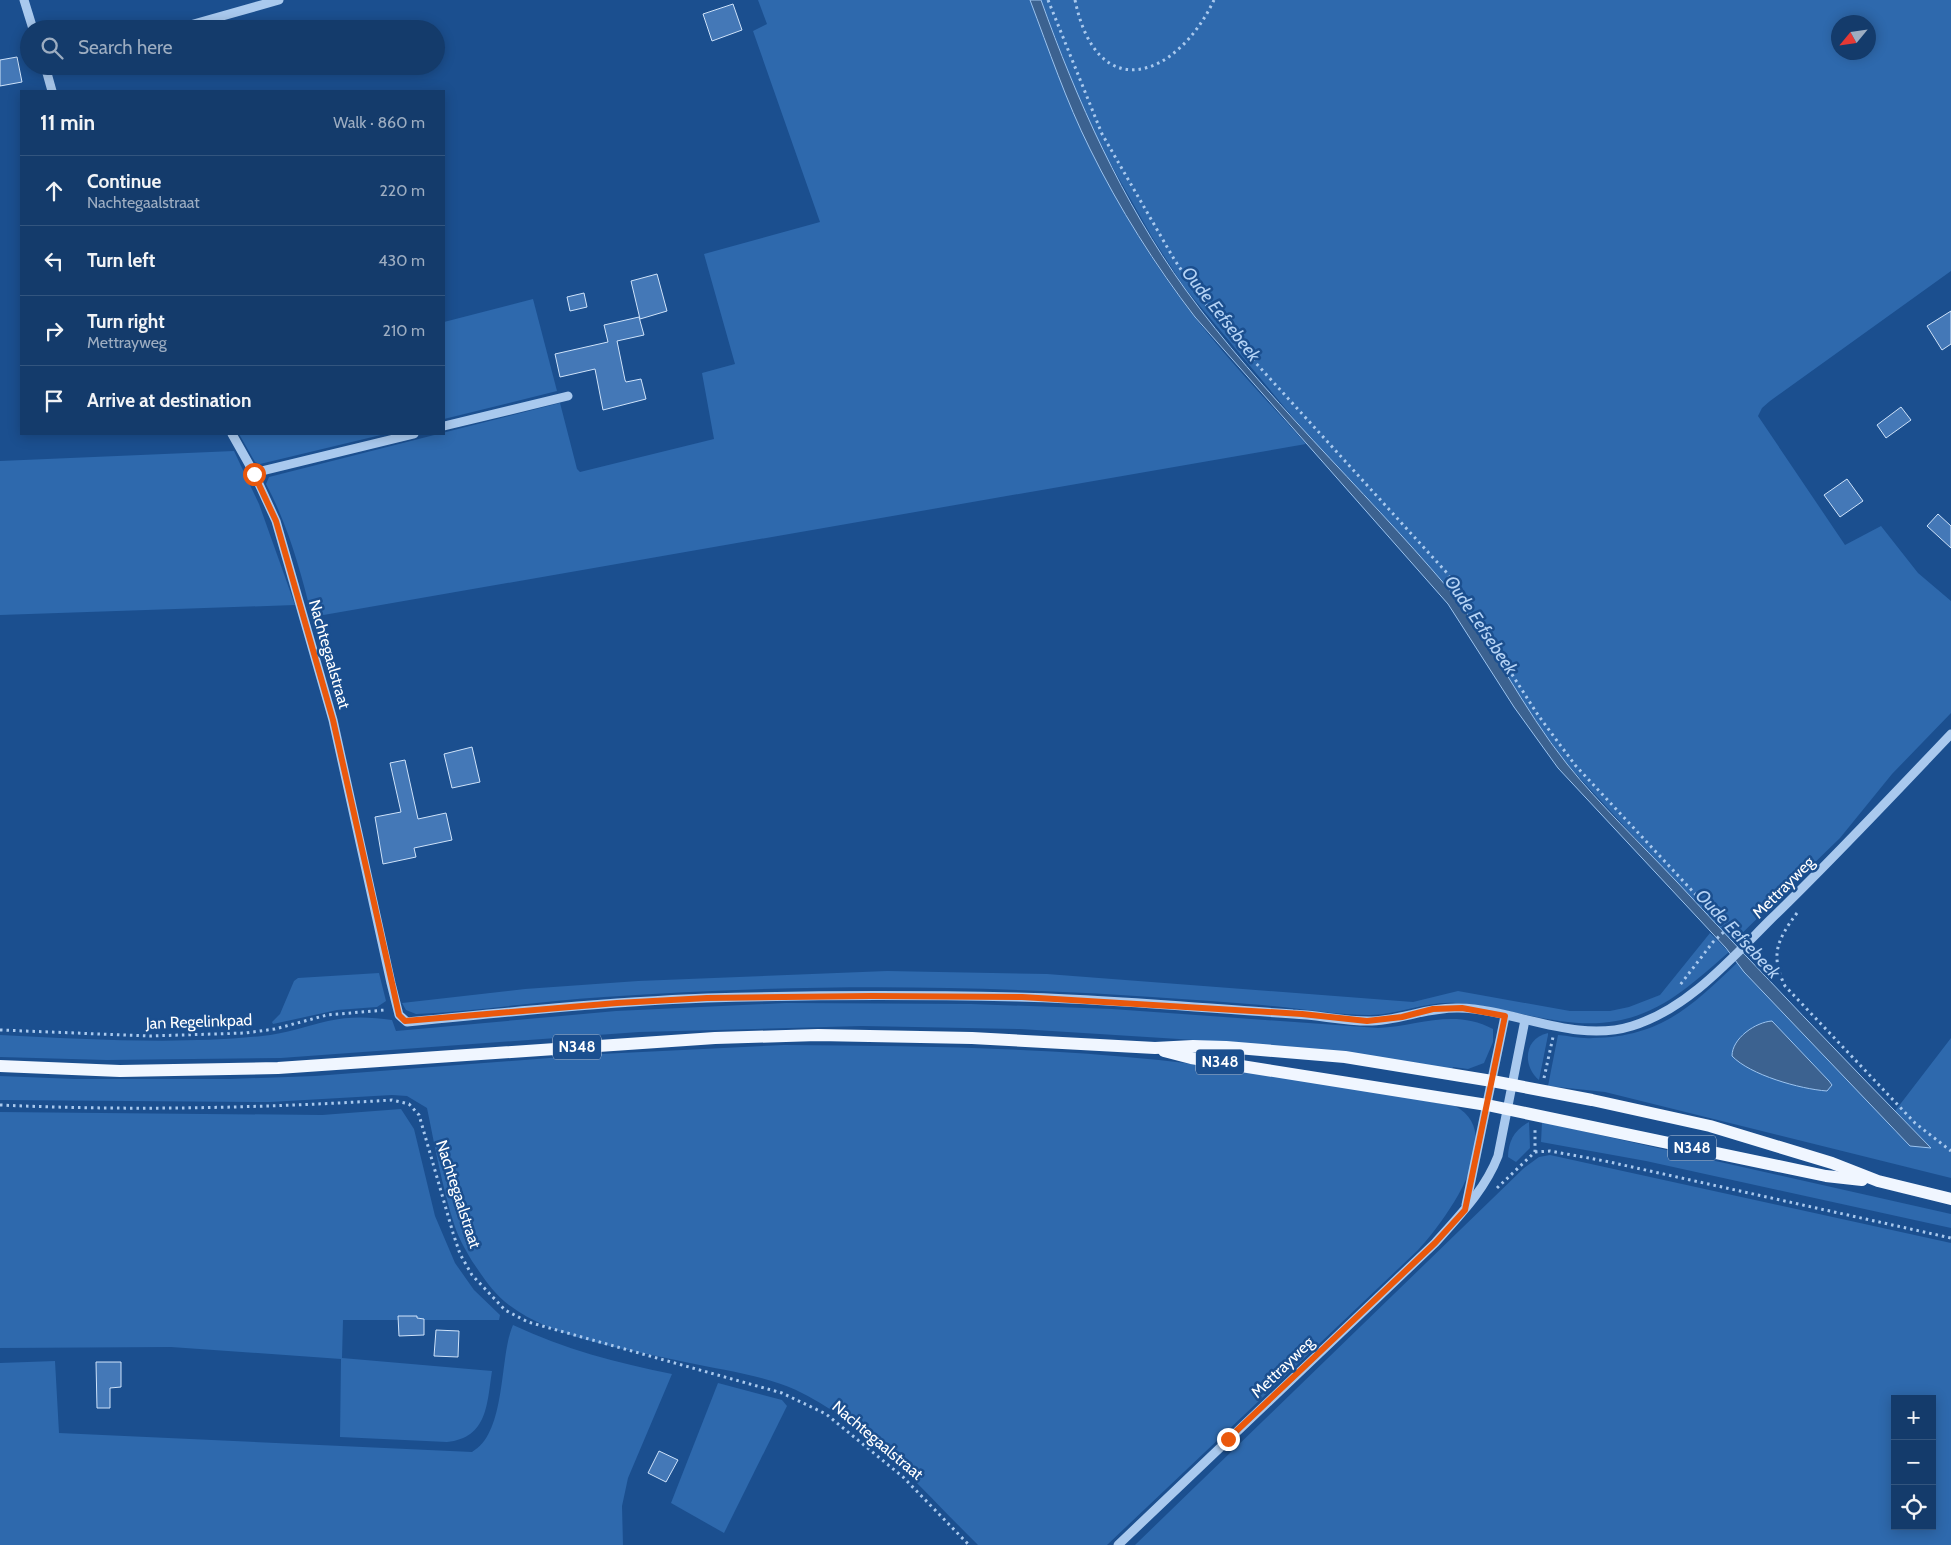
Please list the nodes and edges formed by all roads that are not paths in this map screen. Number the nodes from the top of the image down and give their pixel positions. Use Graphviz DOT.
graph roads {
  1 [pos="24,0"];
  2 [pos="279,0"];
  3 [pos="30,20"];
  4 [pos="208,20"];
  5 [pos="47,75"];
  6 [pos="52,90"];
  7 [pos="568,396"];
  8 [pos="445,426"];
  9 [pos="233,435"];
  10 [pos="410,435"];
  11 [pos="254,474"];
  12 [pos="1951,734"];
  13 [pos="398,1008"];
  14 [pos="1505,1016"];
  15 [pos="1525,1020"];
  16 [pos="1155,1048"];
  17 [pos="0,1066"];
  18 [pos="1492,1081"];
  19 [pos="1512,1085"];
  20 [pos="1487,1105"];
  21 [pos="1508,1109"];
  22 [pos="1878,1181"];
  23 [pos="1951,1199"];
  24 [pos="1465,1210"];
  25 [pos="1118,1545"];
  1 -- 3 [label="street"];
  2 -- 4 [label="street"];
  5 -- 6 [label="street"];
  7 -- 8 [label="street"];
  9 -- 11 [label="street, Nachtegaalstraat"];
  10 -- 11 [label="street"];
  11 -- 13 [label="street, Nachtegaalstraat"];
  12 -- 15 [label="street, Mettrayweg"];
  13 -- 14 [label="street, Mettrayweg"];
  14 -- 15 [label="street, Mettrayweg"];
  14 -- 18 [label="street"];
  15 -- 19 [label="street, Mettrayweg"];
  16 -- 17 [label="main road, N348"];
  16 -- 18 [label="main road, N348"];
  16 -- 20 [label="main road, N348"];
  18 -- 19 [label="main road, N348"];
  18 -- 20 [label="street"];
  19 -- 21 [label="street, Mettrayweg"];
  19 -- 22 [label="main road, N348"];
  20 -- 21 [label="main road, N348"];
  20 -- 24 [label="street"];
  21 -- 22 [label="main road, N348"];
  21 -- 24 [label="street, Mettrayweg"];
  22 -- 23 [label="main road, N348"];
  24 -- 25 [label="street, Mettrayweg"];
}
